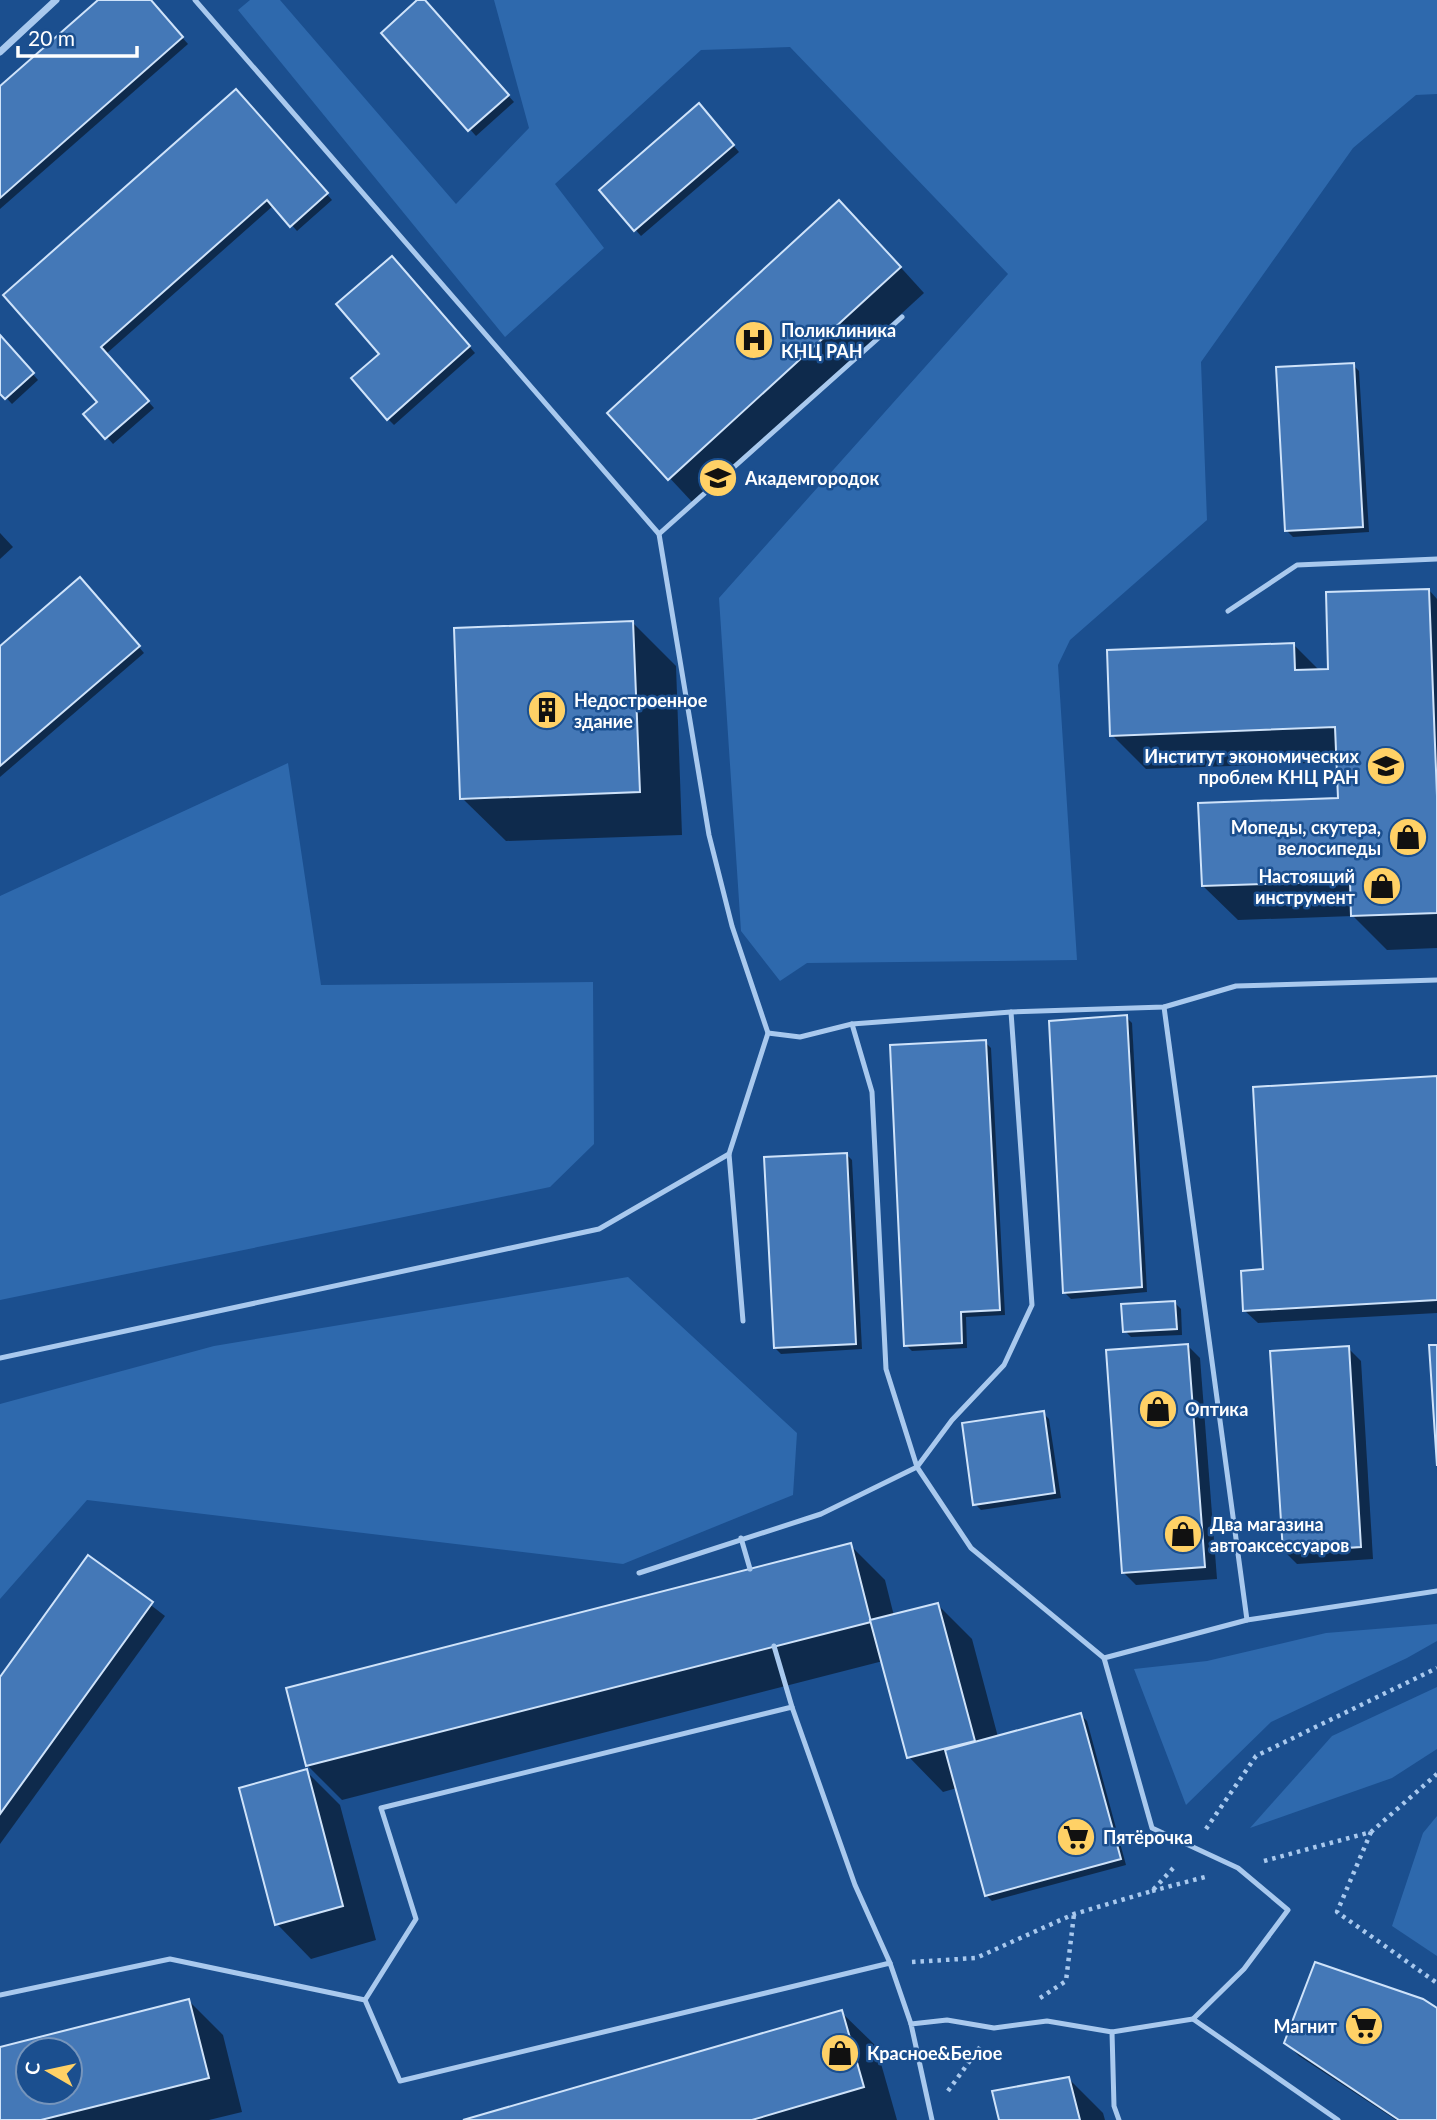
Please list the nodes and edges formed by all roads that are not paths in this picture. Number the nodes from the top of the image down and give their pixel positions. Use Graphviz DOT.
graph roads {
  1 [pos="56,0"];
  2 [pos="195,0"];
  3 [pos="0,52"];
  4 [pos="902,317"];
  5 [pos="659,534"];
  6 [pos="1437,559"];
  7 [pos="1228,611"];
  8 [pos="1437,980"];
  9 [pos="1164,1007"];
  10 [pos="1011,1012"];
  11 [pos="852,1024"];
  12 [pos="768,1033"];
  13 [pos="729,1154"];
  14 [pos="743,1321"];
  15 [pos="0,1358"];
  16 [pos="917,1467"];
  17 [pos="741,1538"];
  18 [pos="750,1569"];
  19 [pos="639,1573"];
  20 [pos="1437,1591"];
  21 [pos="1247,1620"];
  22 [pos="775,1646"];
  23 [pos="1104,1658"];
  24 [pos="792,1707"];
  25 [pos="890,1963"];
  26 [pos="0,1996"];
  27 [pos="365,2000"];
  28 [pos="1193,2019"];
  29 [pos="911,2024"];
  30 [pos="1112,2032"];
  31 [pos="932,2120"];
  32 [pos="1119,2120"];
  33 [pos="1338,2120"];
  1 -- 3 [label="street"];
  2 -- 5 [label="lane"];
  4 -- 5 [label="lane"];
  5 -- 12 [label="lane"];
  6 -- 7 [label="lane"];
  8 -- 9 [label="lane"];
  9 -- 10 [label="lane"];
  9 -- 21 [label="lane"];
  10 -- 11 [label="lane"];
  10 -- 16 [label="lane"];
  11 -- 12 [label="lane"];
  11 -- 16 [label="lane"];
  12 -- 13 [label="lane"];
  13 -- 14 [label="lane"];
  13 -- 15 [label="lane"];
  16 -- 17 [label="lane"];
  16 -- 23 [label="lane"];
  17 -- 18 [label="lane"];
  17 -- 19 [label="lane"];
  20 -- 21 [label="lane"];
  21 -- 23 [label="lane"];
  22 -- 24 [label="lane"];
  23 -- 28 [label="lane"];
  24 -- 25 [label="lane"];
  24 -- 27 [label="lane"];
  25 -- 27 [label="lane"];
  25 -- 29 [label="lane"];
  26 -- 27 [label="lane"];
  28 -- 30 [label="lane"];
  28 -- 33 [label="lane"];
  29 -- 30 [label="lane"];
  29 -- 31 [label="lane"];
  30 -- 32 [label="lane"];
}
